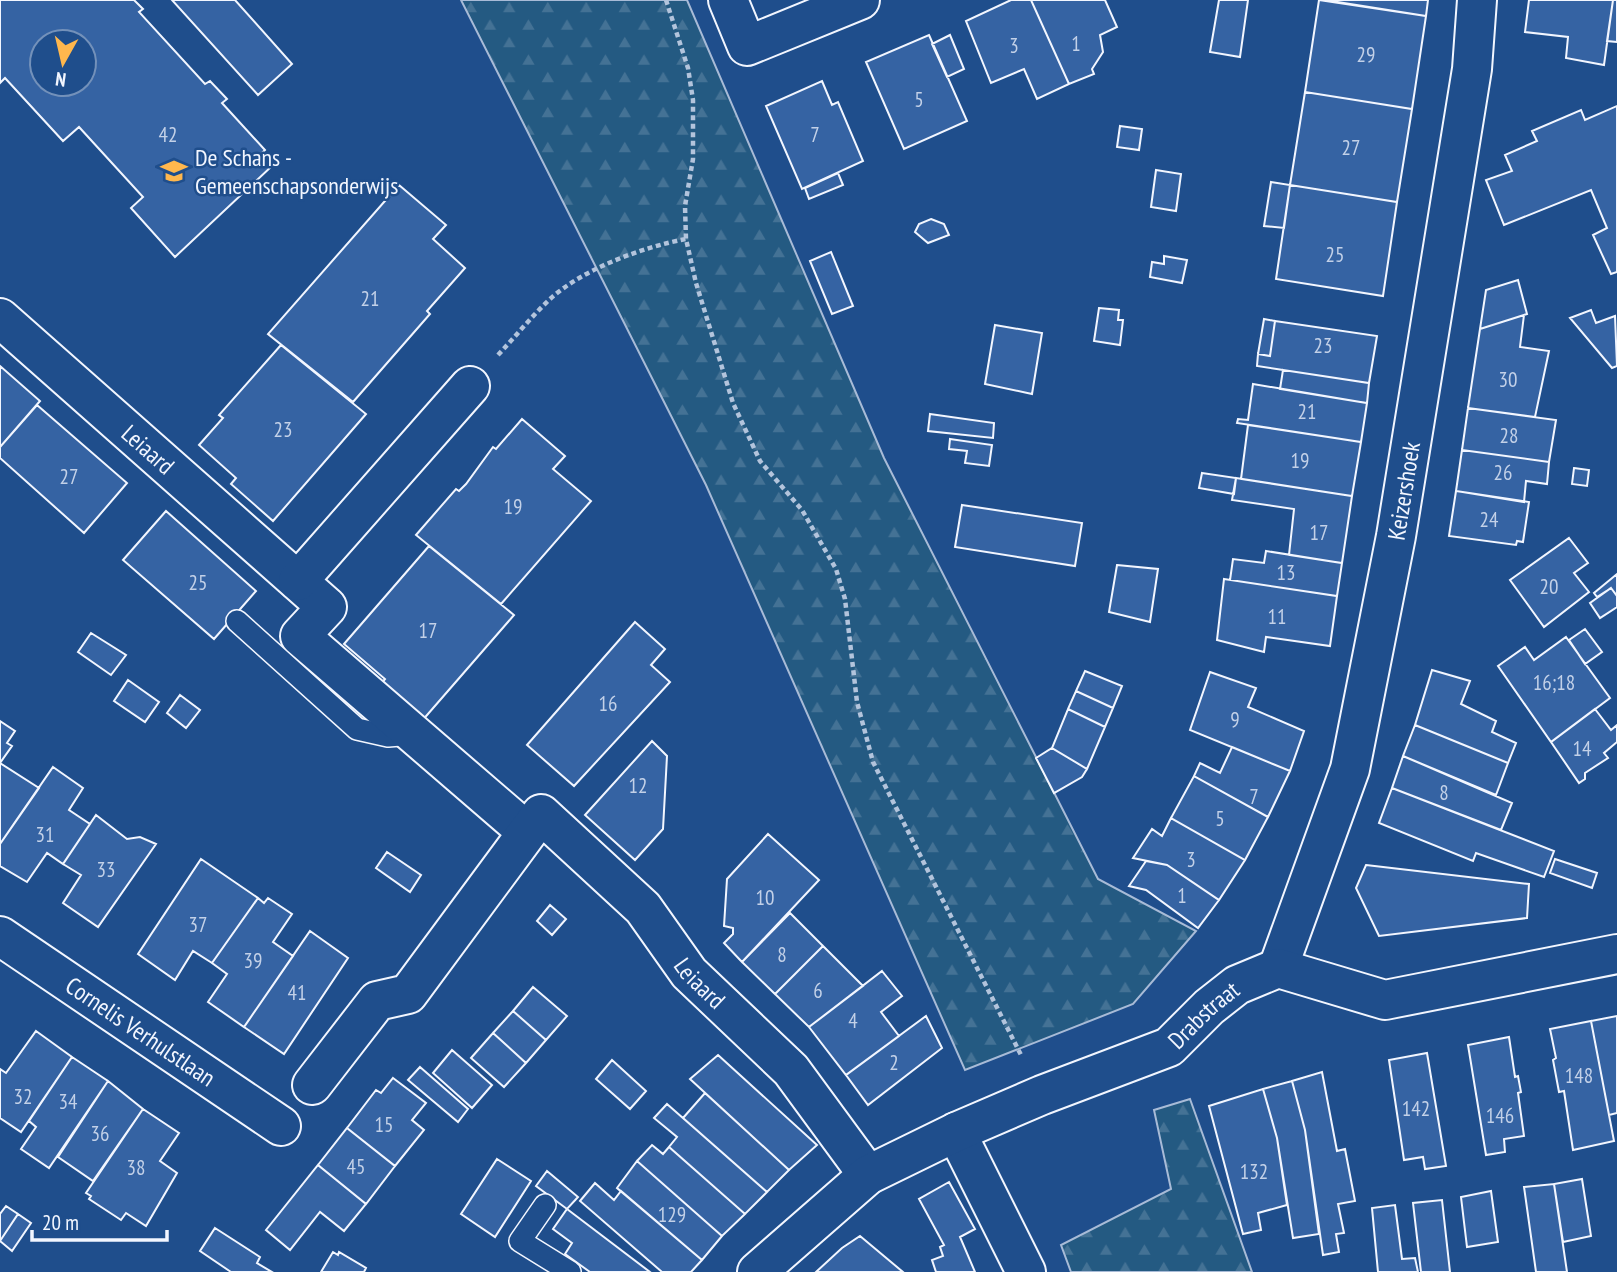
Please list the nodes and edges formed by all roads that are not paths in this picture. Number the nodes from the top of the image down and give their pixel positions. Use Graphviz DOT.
graph roads {
  1 [pos="728,0"];
  2 [pos="860,0"];
  3 [pos="1477,0"];
  4 [pos="0,318"];
  5 [pos="470,386"];
  6 [pos="298,581"];
  7 [pos="237,621"];
  8 [pos="413,734"];
  9 [pos="526,831"];
  10 [pos="0,936"];
  11 [pos="1617,954"];
  12 [pos="1278,968"];
  13 [pos="312,1085"];
  14 [pos="281,1126"];
  15 [pos="956,1132"];
  16 [pos="867,1175"];
  17 [pos="545,1205"];
  18 [pos="570,1272"];
  19 [pos="757,1272"];
  20 [pos="1026,1272"];
  1 -- 2 [label="street"];
  3 -- 12 [label="street, Keizershoek"];
  4 -- 6 [label="street, Leiaard"];
  5 -- 6 [label="street"];
  6 -- 8 [label="street, Leiaard"];
  7 -- 8 [label="lane"];
  8 -- 9 [label="street, Leiaard"];
  9 -- 13 [label="street"];
  9 -- 16 [label="street, Leiaard"];
  10 -- 14 [label="street, Cornelis Verhulstlaan"];
  11 -- 12 [label="street"];
  12 -- 15 [label="street, Drabstraat"];
  15 -- 16 [label="street, Drabstraat"];
  15 -- 20 [label="street"];
  16 -- 19 [label="street, Drabstraat"];
  17 -- 18 [label="lane"];
}
